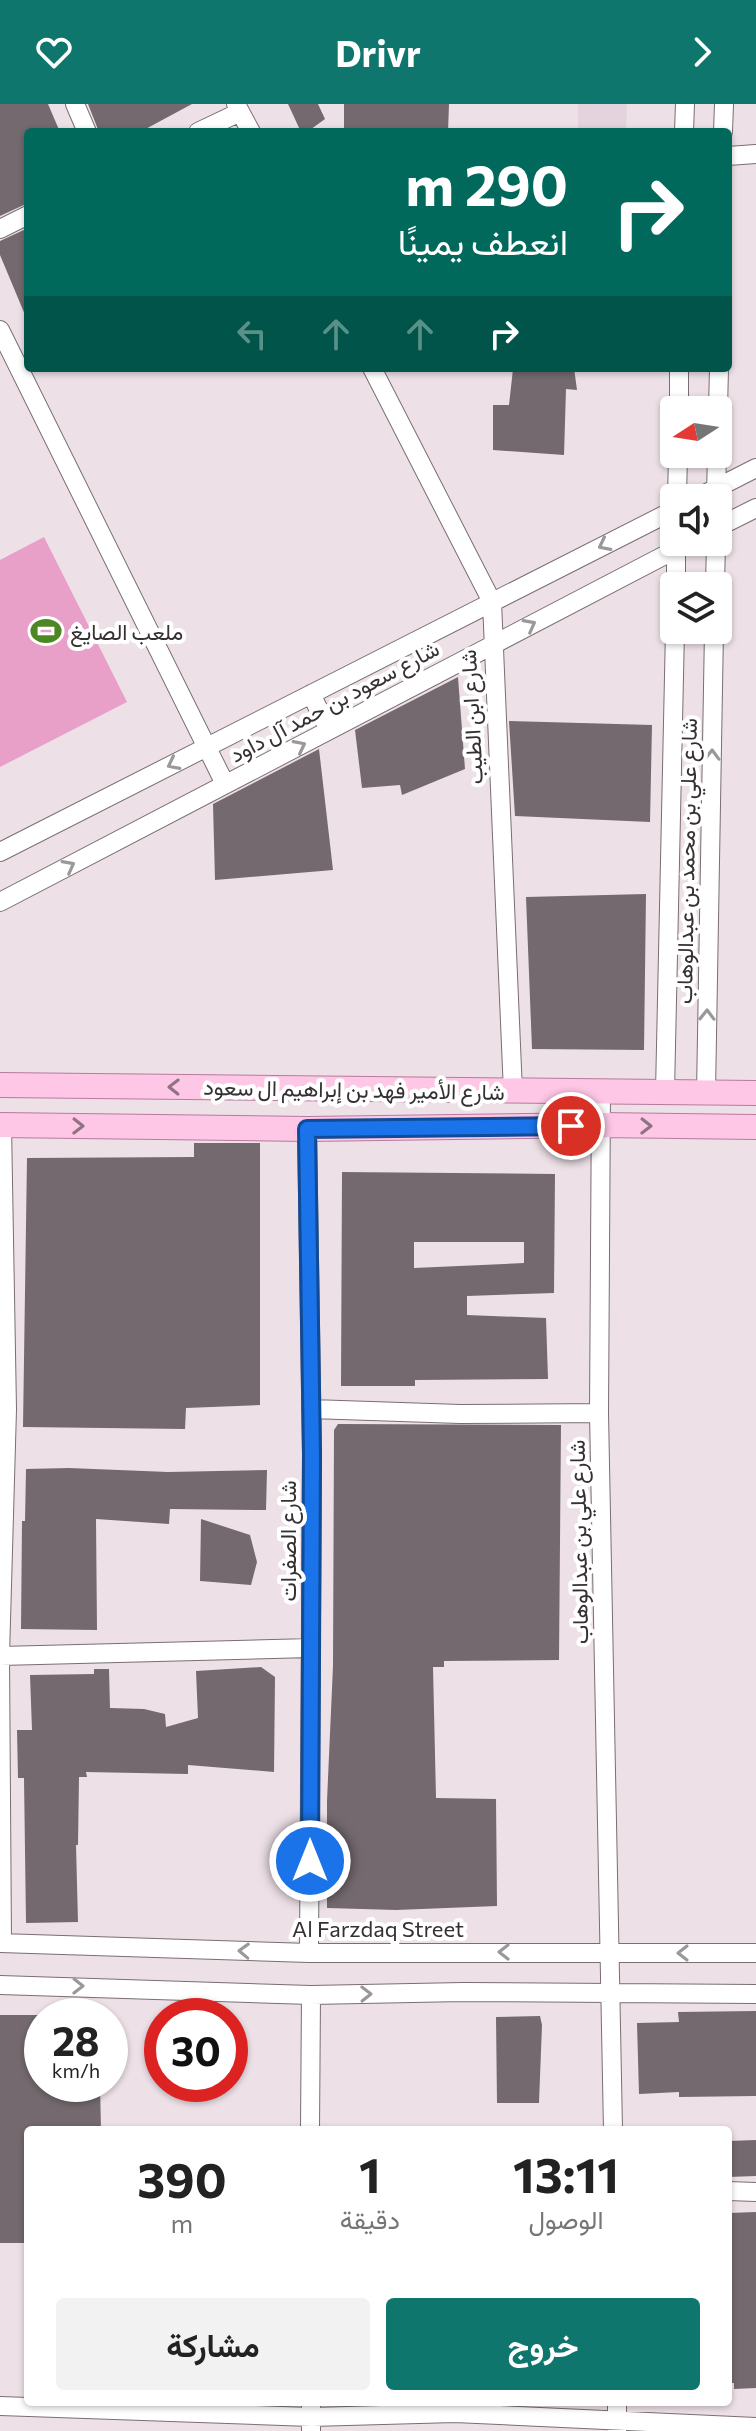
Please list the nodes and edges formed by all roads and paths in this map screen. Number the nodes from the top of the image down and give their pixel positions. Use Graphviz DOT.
graph roads {
  1 [pos="75,104"];
  2 [pos="685,104"];
  3 [pos="724,104"];
  4 [pos="238,108"];
  5 [pos="85,128"];
  6 [pos="205,128"];
  7 [pos="249,128"];
  8 [pos="684,128"];
  9 [pos="723,128"];
  10 [pos="732,156"];
  11 [pos="756,156"];
  12 [pos="24,217"];
  13 [pos="0,229"];
  14 [pos="9,342"];
  15 [pos="374,372"];
  16 [pos="679,372"];
  17 [pos="719,372"];
  18 [pos="679,396"];
  19 [pos="718,396"];
  20 [pos="756,468"];
  21 [pos="730,484"];
  22 [pos="756,508"];
  23 [pos="660,517"];
  24 [pos="732,520"];
  25 [pos="660,555"];
  26 [pos="492,602"];
  27 [pos="675,644"];
  28 [pos="714,644"];
  29 [pos="492,646"];
  30 [pos="311,694"];
  31 [pos="329,730"];
  32 [pos="207,747"];
  33 [pos="225,784"];
  34 [pos="0,852"];
  35 [pos="0,902"];
  36 [pos="0,1085"];
  37 [pos="513,1092"];
  38 [pos="601,1092"];
  39 [pos="665,1092"];
  40 [pos="706,1093"];
  41 [pos="756,1093"];
  42 [pos="1,1125"];
  43 [pos="601,1125"];
  44 [pos="756,1127"];
  45 [pos="307,1129"];
  46 [pos="3,1409"];
  47 [pos="311,1409"];
  48 [pos="599,1413"];
  49 [pos="311,1648"];
  50 [pos="0,1656"];
  51 [pos="1,1943"];
  52 [pos="610,1951"];
  53 [pos="309,1953"];
  54 [pos="756,1953"];
  55 [pos="0,1985"];
  56 [pos="613,1992"];
  57 [pos="756,1994"];
  58 [pos="311,1995"];
  59 [pos="310,2126"];
  60 [pos="613,2126"];
  61 [pos="732,2191"];
  62 [pos="756,2192"];
  63 [pos="0,2406"];
  64 [pos="311,2417"];
  65 [pos="617,2418"];
  66 [pos="455,2422"];
  67 [pos="756,2427"];
  1 -- 5 [label="street"];
  2 -- 8 [label="street"];
  3 -- 9 [label="street"];
  4 -- 6 [label="street"];
  4 -- 7 [label="street"];
  10 -- 11 [label="street"];
  12 -- 13 [label="street"];
  14 -- 32 [label="street"];
  15 -- 26 [label="street, شارع ابن الطيب"];
  16 -- 18 [label="street"];
  17 -- 19 [label="street"];
  20 -- 21 [label="street"];
  22 -- 24 [label="street"];
  23 -- 26 [label="street, one-way"];
  29 -- 25 [label="street, شارع سعود بن حمد آل داود, one-way"];
  26 -- 29 [label="street, شارع ابن الطيب"];
  26 -- 30 [label="street"];
  27 -- 39 [label="street"];
  40 -- 28 [label="street, شارع علي بن محمد بن عبدالوهاب, one-way"];
  29 -- 31 [label="street, شارع سعود بن حمد آل داود"];
  29 -- 37 [label="street, شارع ابن الطيب"];
  30 -- 31 [label="street"];
  30 -- 32 [label="street"];
  33 -- 31 [label="street, شارع سعود بن حمد آل داود, one-way"];
  32 -- 33 [label="street"];
  32 -- 34 [label="street, one-way"];
  35 -- 33 [label="street, شارع سعود بن حمد آل داود, one-way"];
  37 -- 36 [label="main road, شارع الأمير فهد بن إبراهيم ال سعود, one-way"];
  37 -- 38 [label="main road, شارع الأمير فهد بن إبراهيم ال سعود"];
  38 -- 39 [label="main road, شارع الأمير فهد بن إبراهيم ال سعود"];
  38 -- 43 [label="street, شارع علي بن عبدالوهاب"];
  39 -- 40 [label="main road, شارع الأمير فهد بن إبراهيم ال سعود"];
  40 -- 41 [label="main road, شارع الأمير فهد بن إبراهيم ال سعود"];
  42 -- 45 [label="main road, شارع الأمير فهد بن إبراهيم ال سعود, one-way"];
  42 -- 46 [label="street"];
  43 -- 44 [label="main road, شارع الأمير فهد بن إبراهيم ال سعود, one-way"];
  43 -- 45 [label="main road, شارع الأمير فهد بن إبراهيم ال سعود"];
  43 -- 48 [label="street, شارع علي بن عبدالوهاب"];
  45 -- 47 [label="street, شارع الصفرات"];
  46 -- 50 [label="street"];
  47 -- 48 [label="street"];
  47 -- 49 [label="street, شارع الصفرات"];
  48 -- 52 [label="street, شارع علي بن عبدالوهاب"];
  49 -- 50 [label="street"];
  49 -- 53 [label="street, شارع الصفرات"];
  50 -- 51 [label="street"];
  53 -- 51 [label="street, Al Farzdaq Street, one-way"];
  52 -- 53 [label="street, Al Farzdaq Street, one-way"];
  54 -- 52 [label="street, Al Farzdaq Street, one-way"];
  52 -- 56 [label="street, شارع علي بن عبدالوهاب"];
  55 -- 58 [label="street, one-way"];
  56 -- 57 [label="street"];
  58 -- 56 [label="street, one-way"];
  56 -- 60 [label="street"];
  58 -- 59 [label="street"];
  61 -- 62 [label="street"];
  63 -- 64 [label="street"];
  64 -- 66 [label="street"];
  65 -- 66 [label="street"];
  65 -- 67 [label="street"];
}
